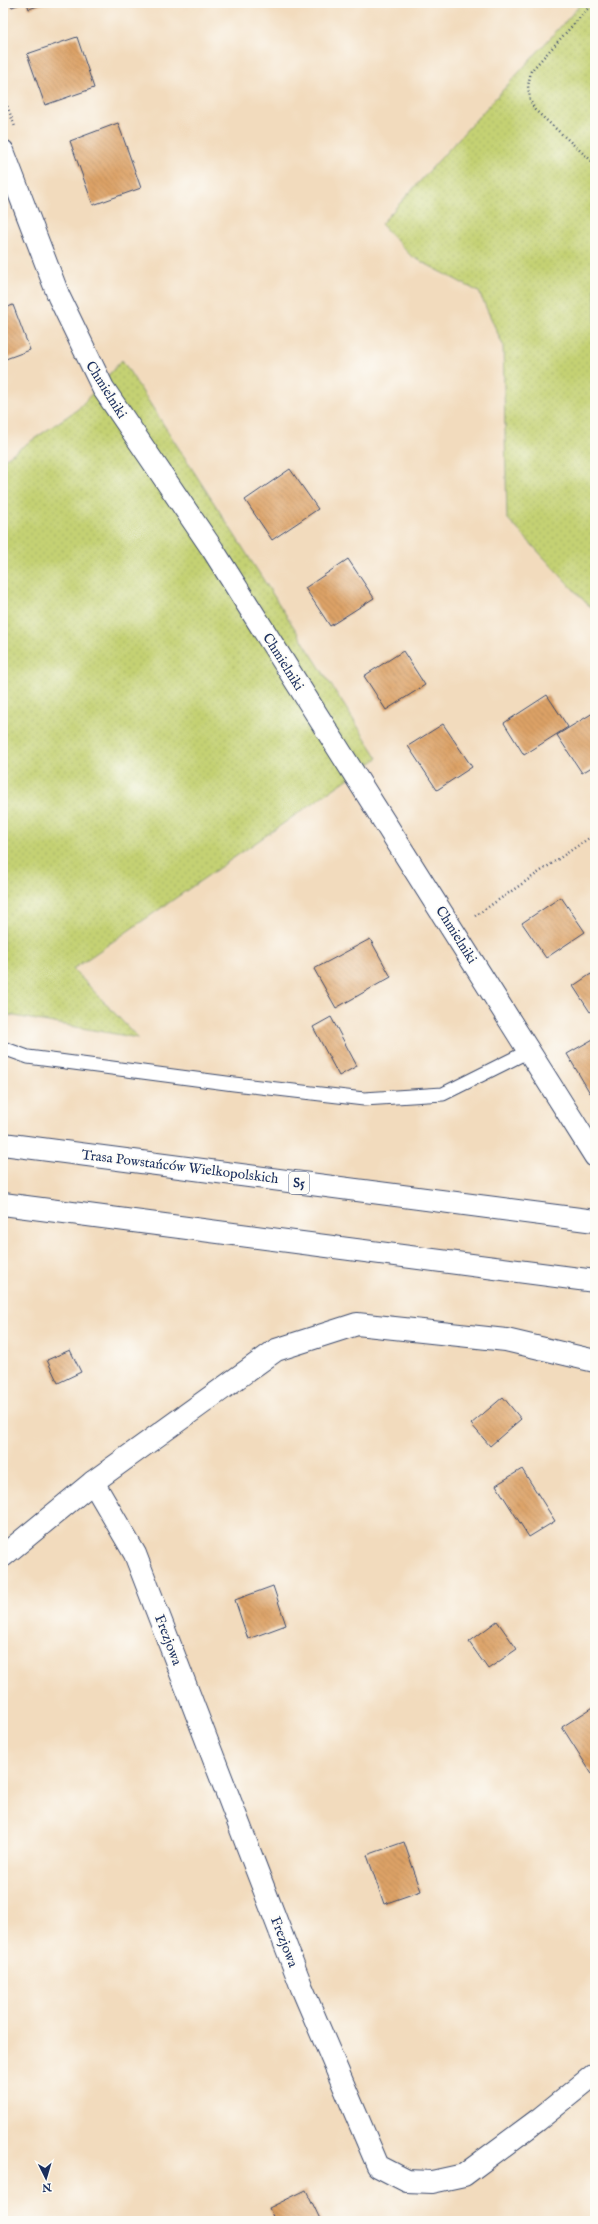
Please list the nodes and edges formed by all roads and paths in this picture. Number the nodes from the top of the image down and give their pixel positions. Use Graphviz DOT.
graph roads {
  1 [pos="593,3"];
  2 [pos="3,151"];
  3 [pos="595,164"];
  4 [pos="595,834"];
  5 [pos="453,931"];
  6 [pos="3,1048"];
  7 [pos="529,1051"];
  8 [pos="3,1144"];
  9 [pos="593,1150"];
  10 [pos="3,1204"];
  11 [pos="595,1221"];
  12 [pos="595,1281"];
  13 [pos="595,1361"];
  14 [pos="93,1482"];
  15 [pos="3,1556"];
  16 [pos="595,2074"];
  1 -- 3 [label="path"];
  2 -- 5 [label="main road, Chmielniki"];
  4 -- 5 [label="path"];
  5 -- 7 [label="main road, Chmielniki"];
  6 -- 7 [label="lane"];
  7 -- 9 [label="main road, Chmielniki"];
  8 -- 11 [label="main road, Trasa Powstańców Wielkopolskich / S5"];
  10 -- 12 [label="main road"];
  13 -- 14 [label="main road"];
  14 -- 15 [label="main road"];
  14 -- 16 [label="main road, Frezjowa"];
}
